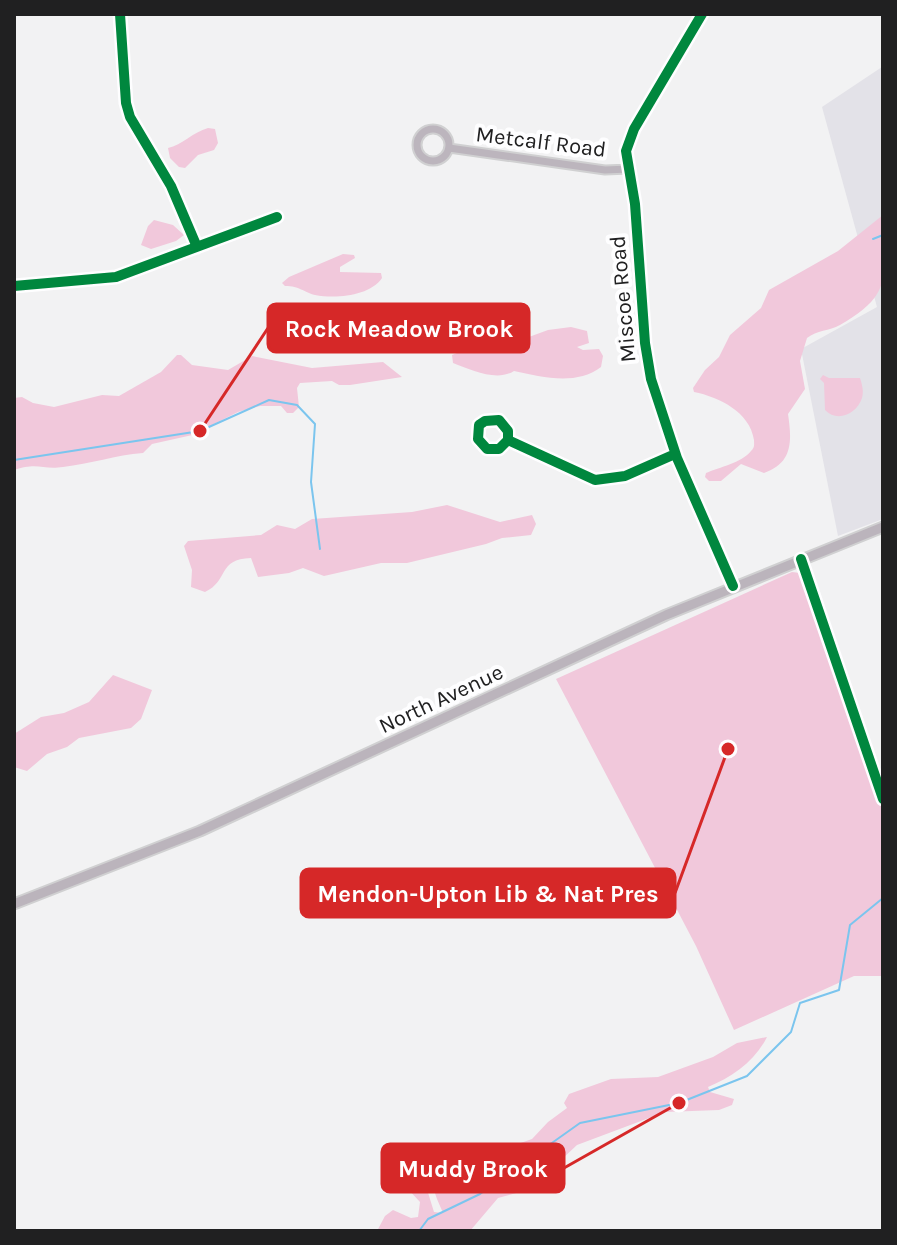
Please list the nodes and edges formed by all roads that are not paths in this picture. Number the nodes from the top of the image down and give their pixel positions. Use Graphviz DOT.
graph roads {
  1 [pos="120,14"];
  2 [pos="702,14"];
  3 [pos="449,148"];
  4 [pos="629,169"];
  5 [pos="277,217"];
  6 [pos="197,247"];
  7 [pos="14,286"];
  8 [pos="508,440"];
  9 [pos="675,454"];
  10 [pos="883,527"];
  11 [pos="801,559"];
  12 [pos="733,586"];
  13 [pos="883,799"];
  14 [pos="14,904"];
  1 -- 6 [label="street"];
  2 -- 4 [label="street, Miscoe Road"];
  3 -- 3 [label="street, Metcalf Road"];
  3 -- 4 [label="street, Metcalf Road"];
  4 -- 9 [label="street, Miscoe Road"];
  5 -- 6 [label="street"];
  6 -- 7 [label="street"];
  8 -- 8 [label="street"];
  8 -- 9 [label="street"];
  9 -- 12 [label="street, Miscoe Road"];
  10 -- 11 [label="main road, North Avenue"];
  11 -- 12 [label="main road, North Avenue"];
  11 -- 13 [label="street"];
  12 -- 14 [label="main road, North Avenue"];
}
